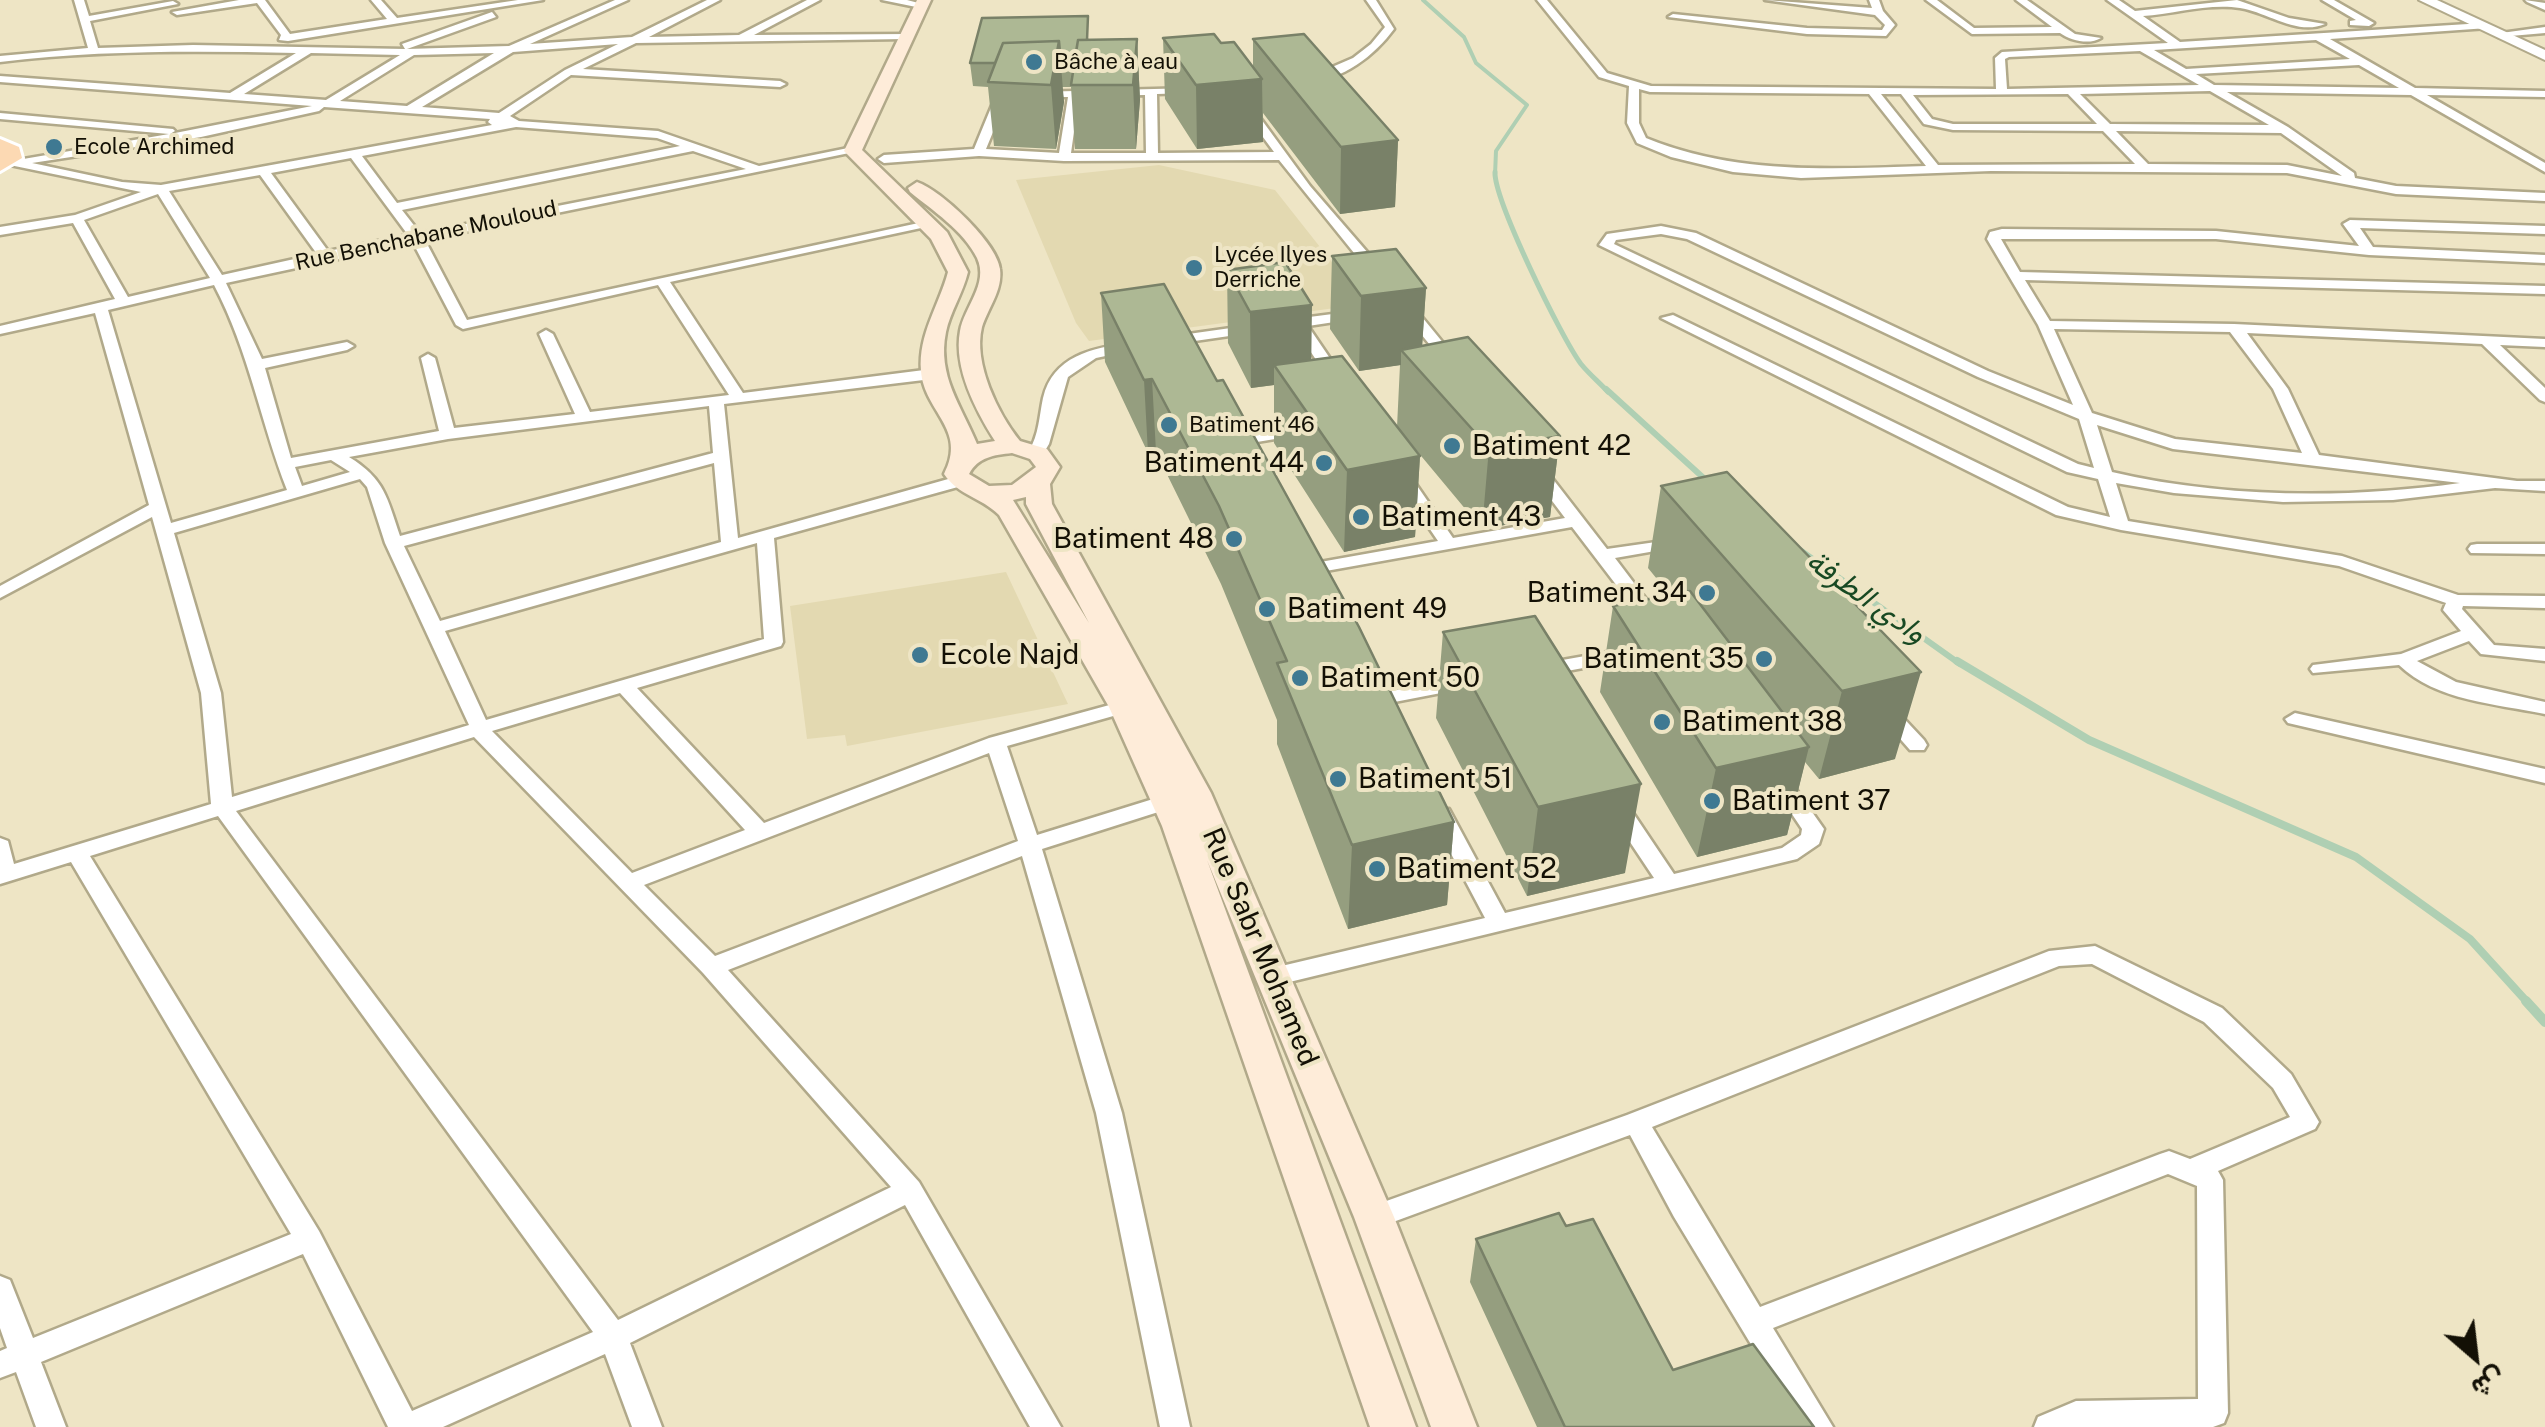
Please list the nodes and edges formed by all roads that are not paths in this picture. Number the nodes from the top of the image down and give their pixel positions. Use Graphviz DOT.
graph roads {
  1 [pos="78,0"];
  2 [pos="259,0"];
  3 [pos="376,0"];
  4 [pos="533,0"];
  5 [pos="623,0"];
  6 [pos="715,0"];
  7 [pos="815,0"];
  8 [pos="887,0"];
  9 [pos="944,0"];
  10 [pos="1371,0"];
  11 [pos="1542,0"];
  12 [pos="1554,0"];
  13 [pos="1770,0"];
  14 [pos="1874,0"];
  15 [pos="1931,0"];
  16 [pos="2021,0"];
  17 [pos="2112,0"];
  18 [pos="2168,0"];
  19 [pos="2327,0"];
  20 [pos="2426,0"];
  21 [pos="2530,0"];
  22 [pos="923,3"];
  23 [pos="2231,3"];
  24 [pos="173,6"];
  25 [pos="2545,7"];
  26 [pos="2182,9"];
  27 [pos="492,11"];
  28 [pos="1878,12"];
  29 [pos="2132,14"];
  30 [pos="1674,16"];
  31 [pos="86,18"];
  32 [pos="394,21"];
  33 [pos="2369,23"];
  34 [pos="2477,23"];
  35 [pos="2060,30"];
  36 [pos="2545,30"];
  37 [pos="2499,34"];
  38 [pos="2163,35"];
  39 [pos="2315,35"];
  40 [pos="906,36"];
  41 [pos="288,38"];
  42 [pos="738,39"];
  43 [pos="628,40"];
  44 [pos="2176,44"];
  45 [pos="0,46"];
  46 [pos="193,48"];
  47 [pos="213,48"];
  48 [pos="311,48"];
  49 [pos="2142,48"];
  50 [pos="395,51"];
  51 [pos="94,52"];
  52 [pos="412,52"];
  53 [pos="504,52"];
  54 [pos="2545,56"];
  55 [pos="2,59"];
  56 [pos="2361,62"];
  57 [pos="568,72"];
  58 [pos="2183,72"];
  59 [pos="0,79"];
  60 [pos="1290,82"];
  61 [pos="1619,82"];
  62 [pos="780,84"];
  63 [pos="1634,86"];
  64 [pos="2212,88"];
  65 [pos="1201,90"];
  66 [pos="1872,90"];
  67 [pos="2070,90"];
  68 [pos="1904,91"];
  69 [pos="2002,92"];
  70 [pos="1150,93"];
  71 [pos="1014,94"];
  72 [pos="1034,94"];
  73 [pos="1074,94"];
  74 [pos="2416,94"];
  75 [pos="2545,94"];
  76 [pos="234,95"];
  77 [pos="1244,101"];
  78 [pos="332,103"];
  79 [pos="411,109"];
  80 [pos="0,116"];
  81 [pos="503,117"];
  82 [pos="516,124"];
  83 [pos="2106,128"];
  84 [pos="2284,130"];
  85 [pos="476,131"];
  86 [pos="201,134"];
  87 [pos="695,147"];
  88 [pos="853,150"];
  89 [pos="979,152"];
  90 [pos="354,154"];
  91 [pos="1152,156"];
  92 [pos="1281,156"];
  93 [pos="2,157"];
  94 [pos="1064,157"];
  95 [pos="884,159"];
  96 [pos="756,168"];
  97 [pos="2146,168"];
  98 [pos="2545,168"];
  99 [pos="1935,169"];
  100 [pos="263,170"];
  101 [pos="2354,179"];
  102 [pos="161,189"];
  103 [pos="2545,198"];
  104 [pos="396,207"];
  105 [pos="77,218"];
  106 [pos="928,225"];
  107 [pos="2545,230"];
  108 [pos="0,231"];
  109 [pos="417,238"];
  110 [pos="2369,250"];
  111 [pos="325,256"];
  112 [pos="2545,259"];
  113 [pos="2014,276"];
  114 [pos="1382,278"];
  115 [pos="221,280"];
  116 [pos="662,280"];
  117 [pos="2545,290"];
  118 [pos="125,304"];
  119 [pos="1398,304"];
  120 [pos="102,309"];
  121 [pos="1371,313"];
  122 [pos="1668,318"];
  123 [pos="1298,322"];
  124 [pos="2045,325"];
  125 [pos="2234,328"];
  126 [pos="0,330"];
  127 [pos="546,334"];
  128 [pos="2486,340"];
  129 [pos="2545,342"];
  130 [pos="348,346"];
  131 [pos="428,358"];
  132 [pos="256,364"];
  133 [pos="932,374"];
  134 [pos="1462,376"];
  135 [pos="2537,383"];
  136 [pos="1342,388"];
  137 [pos="2545,397"];
  138 [pos="739,398"];
  139 [pos="716,400"];
  140 [pos="584,416"];
  141 [pos="2086,416"];
  142 [pos="1310,429"];
  143 [pos="448,434"];
  144 [pos="1239,439"];
  145 [pos="1520,447"];
  146 [pos="333,454"];
  147 [pos="721,456"];
  148 [pos="2312,459"];
  149 [pos="1029,460"];
  150 [pos="283,464"];
  151 [pos="1396,468"];
  152 [pos="364,473"];
  153 [pos="2106,477"];
  154 [pos="972,478"];
  155 [pos="2495,483"];
  156 [pos="2545,486"];
  157 [pos="296,492"];
  158 [pos="158,507"];
  159 [pos="1578,521"];
  160 [pos="2121,525"];
  161 [pos="166,530"];
  162 [pos="766,534"];
  163 [pos="1700,540"];
  164 [pos="394,543"];
  165 [pos="730,544"];
  166 [pos="1450,546"];
  167 [pos="2477,549"];
  168 [pos="2545,549"];
  169 [pos="1604,555"];
  170 [pos="1309,569"];
  171 [pos="0,594"];
  172 [pos="2456,600"];
  173 [pos="2545,602"];
  174 [pos="436,628"];
  175 [pos="2470,634"];
  176 [pos="2545,655"];
  177 [pos="2404,658"];
  178 [pos="2320,669"];
  179 [pos="623,685"];
  180 [pos="1379,699"];
  181 [pos="1877,701"];
  182 [pos="1124,706"];
  183 [pos="2545,708"];
  184 [pos="2296,719"];
  185 [pos="480,728"];
  186 [pos="996,743"];
  187 [pos="1917,745"];
  188 [pos="1760,756"];
  189 [pos="2545,776"];
  190 [pos="1604,785"];
  191 [pos="1166,802"];
  192 [pos="1434,802"];
  193 [pos="222,807"];
  194 [pos="761,834"];
  195 [pos="1030,844"];
  196 [pos="0,846"];
  197 [pos="76,852"];
  198 [pos="2,875"];
  199 [pos="628,882"];
  200 [pos="1668,882"];
  201 [pos="1499,923"];
  202 [pos="711,966"];
  203 [pos="1273,977"];
  204 [pos="1636,1122"];
  205 [pos="2191,1171"];
  206 [pos="910,1190"];
  207 [pos="1374,1217"];
  208 [pos="309,1239"];
  209 [pos="0,1289"];
  210 [pos="1753,1322"];
  211 [pos="613,1337"];
  212 [pos="13,1360"];
  213 [pos="51,1427"];
  214 [pos="407,1427"];
  215 [pos="647,1427"];
  216 [pos="1046,1427"];
  217 [pos="1176,1427"];
  218 [pos="1393,1427"];
  219 [pos="1454,1427"];
  220 [pos="1818,1427"];
  221 [pos="2049,1427"];
  1 -- 31 [label="street"];
  2 -- 24 [label="street"];
  2 -- 41 [label="street"];
  3 -- 32 [label="street"];
  4 -- 27 [label="street"];
  5 -- 53 [label="street"];
  6 -- 43 [label="street"];
  7 -- 42 [label="street"];
  8 -- 22 [label="street"];
  9 -- 95 [label="main road"];
  10 -- 60 [label="street"];
  11 -- 61 [label="street"];
  12 -- 61 [label="street"];
  13 -- 28 [label="street"];
  14 -- 28 [label="street"];
  15 -- 35 [label="street"];
  16 -- 35 [label="street"];
  17 -- 29 [label="street"];
  18 -- 26 [label="street"];
  19 -- 33 [label="street"];
  20 -- 34 [label="street"];
  21 -- 25 [label="street"];
  22 -- 40 [label="main road"];
  23 -- 26 [label="street"];
  23 -- 33 [label="street"];
  24 -- 31 [label="street"];
  24 -- 46 [label="street"];
  26 -- 29 [label="street"];
  27 -- 32 [label="street"];
  27 -- 50 [label="street"];
  28 -- 30 [label="street"];
  29 -- 38 [label="street"];
  31 -- 51 [label="street"];
  32 -- 41 [label="street"];
  33 -- 34 [label="street"];
  34 -- 37 [label="street"];
  34 -- 39 [label="street"];
  35 -- 38 [label="street"];
  36 -- 37 [label="street"];
  37 -- 54 [label="street"];
  38 -- 44 [label="street"];
  39 -- 44 [label="street"];
  39 -- 56 [label="street"];
  40 -- 42 [label="street"];
  40 -- 88 [label="main road"];
  41 -- 47 [label="street"];
  42 -- 43 [label="street"];
  43 -- 53 [label="street"];
  43 -- 57 [label="street"];
  44 -- 49 [label="street"];
  45 -- 55 [label="street"];
  46 -- 47 [label="street"];
  46 -- 51 [label="street"];
  47 -- 48 [label="street"];
  48 -- 50 [label="street"];
  48 -- 76 [label="street"];
  49 -- 58 [label="street"];
  49 -- 69 [label="street"];
  50 -- 52 [label="street"];
  51 -- 55 [label="street"];
  52 -- 53 [label="street"];
  52 -- 78 [label="street"];
  53 -- 79 [label="street"];
  56 -- 58 [label="street"];
  56 -- 74 [label="street"];
  57 -- 62 [label="street"];
  57 -- 81 [label="street"];
  58 -- 64 [label="street"];
  59 -- 76 [label="street"];
  61 -- 63 [label="street"];
  63 -- 66 [label="street"];
  63 -- 99 [label="street"];
  64 -- 67 [label="street"];
  64 -- 74 [label="street"];
  64 -- 84 [label="street"];
  65 -- 70 [label="street"];
  66 -- 68 [label="street"];
  66 -- 99 [label="street"];
  67 -- 69 [label="street"];
  67 -- 83 [label="street"];
  68 -- 69 [label="street"];
  68 -- 83 [label="street"];
  70 -- 73 [label="street"];
  70 -- 91 [label="street"];
  71 -- 89 [label="street"];
  72 -- 73 [label="street"];
  73 -- 94 [label="street"];
  74 -- 75 [label="street"];
  74 -- 98 [label="street"];
  76 -- 78 [label="street"];
  77 -- 92 [label="street"];
  78 -- 79 [label="street"];
  78 -- 86 [label="street"];
  79 -- 81 [label="street"];
  80 -- 86 [label="street"];
  81 -- 82 [label="street"];
  81 -- 85 [label="street"];
  82 -- 85 [label="street"];
  82 -- 87 [label="street"];
  83 -- 84 [label="street"];
  83 -- 97 [label="street"];
  84 -- 101 [label="street"];
  85 -- 90 [label="street"];
  86 -- 93 [label="street"];
  87 -- 96 [label="street"];
  87 -- 104 [label="street"];
  88 -- 96 [label="street, Rue Benchabane Mouloud"];
  88 -- 106 [label="main road"];
  89 -- 94 [label="street"];
  89 -- 95 [label="street"];
  90 -- 100 [label="street"];
  90 -- 104 [label="street"];
  91 -- 92 [label="street"];
  91 -- 94 [label="street"];
  92 -- 114 [label="street"];
  93 -- 102 [label="street"];
  95 -- 149 [label="main road, Rue Sabr Mohamed"];
  96 -- 109 [label="street, Rue Benchabane Mouloud"];
  97 -- 99 [label="street"];
  97 -- 101 [label="street"];
  100 -- 102 [label="street"];
  100 -- 111 [label="street"];
  101 -- 103 [label="street"];
  102 -- 105 [label="street"];
  102 -- 115 [label="street"];
  104 -- 109 [label="street"];
  105 -- 108 [label="street"];
  105 -- 118 [label="street"];
  106 -- 116 [label="street"];
  106 -- 133 [label="main road"];
  107 -- 110 [label="street"];
  109 -- 111 [label="street, Rue Benchabane Mouloud"];
  109 -- 116 [label="street"];
  110 -- 112 [label="street"];
  110 -- 113 [label="street"];
  111 -- 115 [label="street, Rue Benchabane Mouloud"];
  113 -- 117 [label="street"];
  113 -- 124 [label="street"];
  115 -- 118 [label="street, Rue Benchabane Mouloud"];
  115 -- 132 [label="street"];
  116 -- 138 [label="street"];
  118 -- 120 [label="street, Rue Benchabane Mouloud"];
  119 -- 134 [label="street"];
  120 -- 126 [label="street, Rue Benchabane Mouloud"];
  120 -- 158 [label="street"];
  121 -- 123 [label="street"];
  122 -- 160 [label="street"];
  123 -- 136 [label="street"];
  123 -- 149 [label="street"];
  124 -- 125 [label="street"];
  124 -- 141 [label="street"];
  125 -- 128 [label="street"];
  125 -- 148 [label="street"];
  127 -- 140 [label="street"];
  128 -- 129 [label="street"];
  128 -- 135 [label="street"];
  130 -- 132 [label="street"];
  131 -- 143 [label="street"];
  132 -- 150 [label="street"];
  133 -- 138 [label="street"];
  133 -- 154 [label="main road"];
  135 -- 137 [label="street"];
  138 -- 139 [label="street"];
  139 -- 140 [label="street"];
  139 -- 147 [label="street"];
  140 -- 143 [label="street"];
  141 -- 148 [label="street"];
  141 -- 153 [label="street"];
  141 -- 153 [label="street"];
  142 -- 144 [label="street"];
  143 -- 146 [label="street"];
  145 -- 159 [label="street"];
  146 -- 150 [label="street"];
  146 -- 152 [label="street"];
  147 -- 164 [label="street"];
  147 -- 165 [label="street"];
  148 -- 155 [label="street"];
  149 -- 154 [label="main road"];
  149 -- 154 [label="main road"];
  149 -- 203 [label="main road, Rue Sabr Mohamed"];
  150 -- 157 [label="street"];
  151 -- 166 [label="street"];
  152 -- 157 [label="street"];
  152 -- 164 [label="street"];
  153 -- 155 [label="street"];
  153 -- 160 [label="street"];
  154 -- 162 [label="street"];
  154 -- 182 [label="main road"];
  155 -- 156 [label="street"];
  157 -- 161 [label="street"];
  158 -- 161 [label="street"];
  158 -- 171 [label="street"];
  159 -- 166 [label="street"];
  159 -- 169 [label="street"];
  160 -- 172 [label="street"];
  161 -- 193 [label="street"];
  162 -- 165 [label="street"];
  162 -- 179 [label="street"];
  163 -- 169 [label="street"];
  164 -- 174 [label="street"];
  165 -- 174 [label="street"];
  166 -- 170 [label="street"];
  167 -- 168 [label="street"];
  169 -- 180 [label="street"];
  172 -- 173 [label="street"];
  172 -- 175 [label="street"];
  174 -- 185 [label="street"];
  175 -- 176 [label="street"];
  175 -- 177 [label="street"];
  177 -- 178 [label="street"];
  177 -- 183 [label="street"];
  179 -- 185 [label="street"];
  179 -- 194 [label="street"];
  181 -- 187 [label="street"];
  182 -- 186 [label="street"];
  182 -- 191 [label="main road"];
  184 -- 189 [label="street"];
  185 -- 193 [label="street"];
  185 -- 199 [label="street"];
  186 -- 194 [label="street"];
  186 -- 195 [label="street"];
  188 -- 200 [label="street"];
  190 -- 200 [label="street"];
  191 -- 195 [label="street"];
  191 -- 218 [label="main road"];
  192 -- 201 [label="street"];
  193 -- 197 [label="street"];
  193 -- 211 [label="street"];
  194 -- 199 [label="street"];
  195 -- 202 [label="street"];
  195 -- 217 [label="street"];
  196 -- 198 [label="street"];
  197 -- 198 [label="street"];
  197 -- 208 [label="street"];
  199 -- 202 [label="street"];
  200 -- 201 [label="street"];
  201 -- 203 [label="street"];
  202 -- 206 [label="street"];
  203 -- 207 [label="main road, Rue Sabr Mohamed"];
  204 -- 205 [label="street"];
  204 -- 207 [label="street"];
  204 -- 210 [label="street"];
  205 -- 210 [label="street"];
  205 -- 221 [label="street"];
  206 -- 211 [label="street"];
  206 -- 216 [label="street"];
  207 -- 219 [label="main road, Rue Sabr Mohamed"];
  208 -- 212 [label="street"];
  208 -- 214 [label="street"];
  209 -- 212 [label="street"];
  210 -- 220 [label="street"];
  211 -- 214 [label="street"];
  211 -- 215 [label="street"];
  212 -- 213 [label="street"];
}
